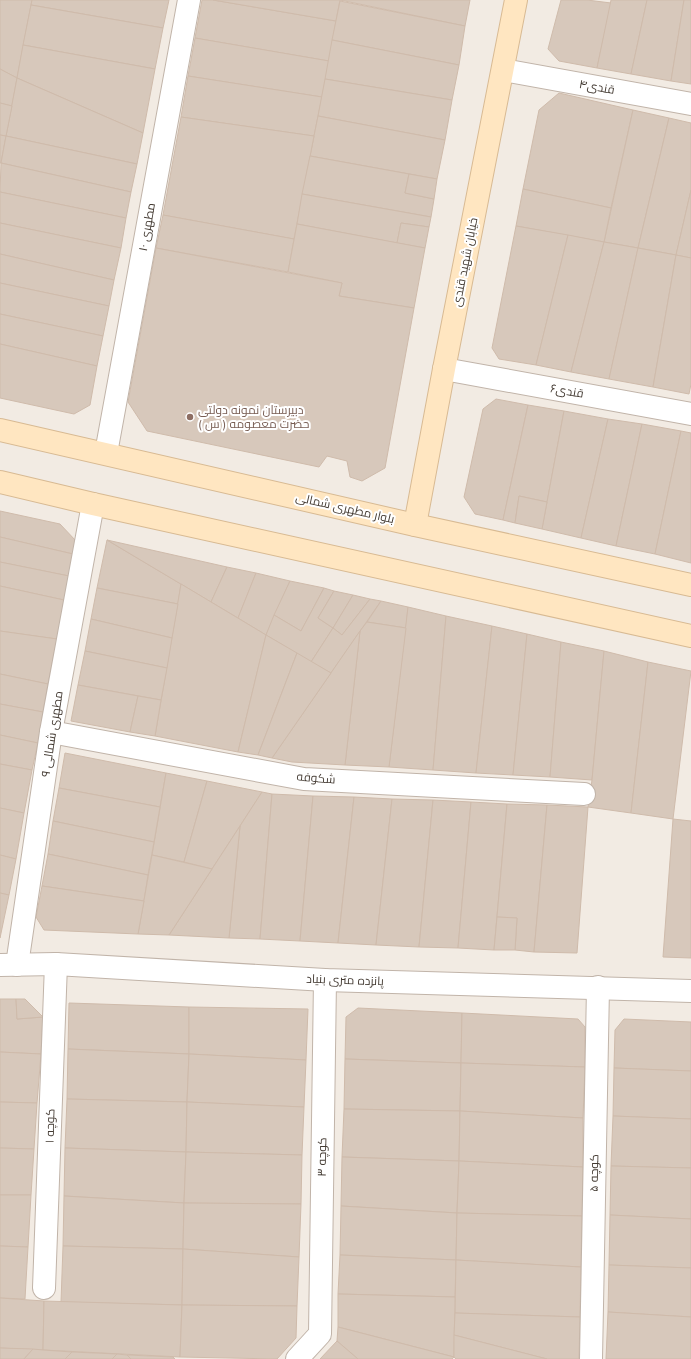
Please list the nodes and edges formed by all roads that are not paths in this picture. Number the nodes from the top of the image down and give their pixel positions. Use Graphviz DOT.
graph roads {
  1 [pos="189,0"];
  2 [pos="516,0"];
  3 [pos="503,70"];
  4 [pos="691,104"];
  5 [pos="444,369"];
  6 [pos="691,414"];
  7 [pos="0,430"];
  8 [pos="106,453"];
  9 [pos="0,482"];
  10 [pos="93,504"];
  11 [pos="416,525"];
  12 [pos="691,585"];
  13 [pos="691,636"];
  14 [pos="51,732"];
  15 [pos="584,794"];
  16 [pos="56,964"];
  17 [pos="9,965"];
  18 [pos="325,980"];
  19 [pos="598,987"];
  20 [pos="691,991"];
  21 [pos="44,1288"];
  22 [pos="297,1359"];
  23 [pos="591,1359"];
  1 -- 8 [label="street, مطهری ۱۰"];
  2 -- 3 [label="street, خیابان شهید قندی"];
  3 -- 4 [label="street, قندی۴"];
  3 -- 5 [label="street, خیابان شهید قندی"];
  5 -- 6 [label="street, قندی۶"];
  5 -- 11 [label="street, خیابان شهید قندی"];
  7 -- 8 [label="street, بلوار مطهری شمالی"];
  8 -- 11 [label="street, بلوار مطهری شمالی"];
  9 -- 10 [label="street"];
  10 -- 13 [label="street"];
  10 -- 14 [label="street, مطهری شمالی ۹"];
  11 -- 12 [label="street, بلوار مطهری شمالی"];
  14 -- 15 [label="street, شکوفه"];
  14 -- 17 [label="street, مطهری شمالی ۹"];
  16 -- 17 [label="street, پانزده متری بنیاد"];
  16 -- 18 [label="street, پانزده متری بنیاد"];
  16 -- 21 [label="street, کوچه ۱"];
  18 -- 19 [label="street, پانزده متری بنیاد"];
  18 -- 22 [label="street, کوچه ۳"];
  19 -- 20 [label="street, پانزده متری بنیاد"];
  19 -- 23 [label="street, کوچه ۵"];
}
